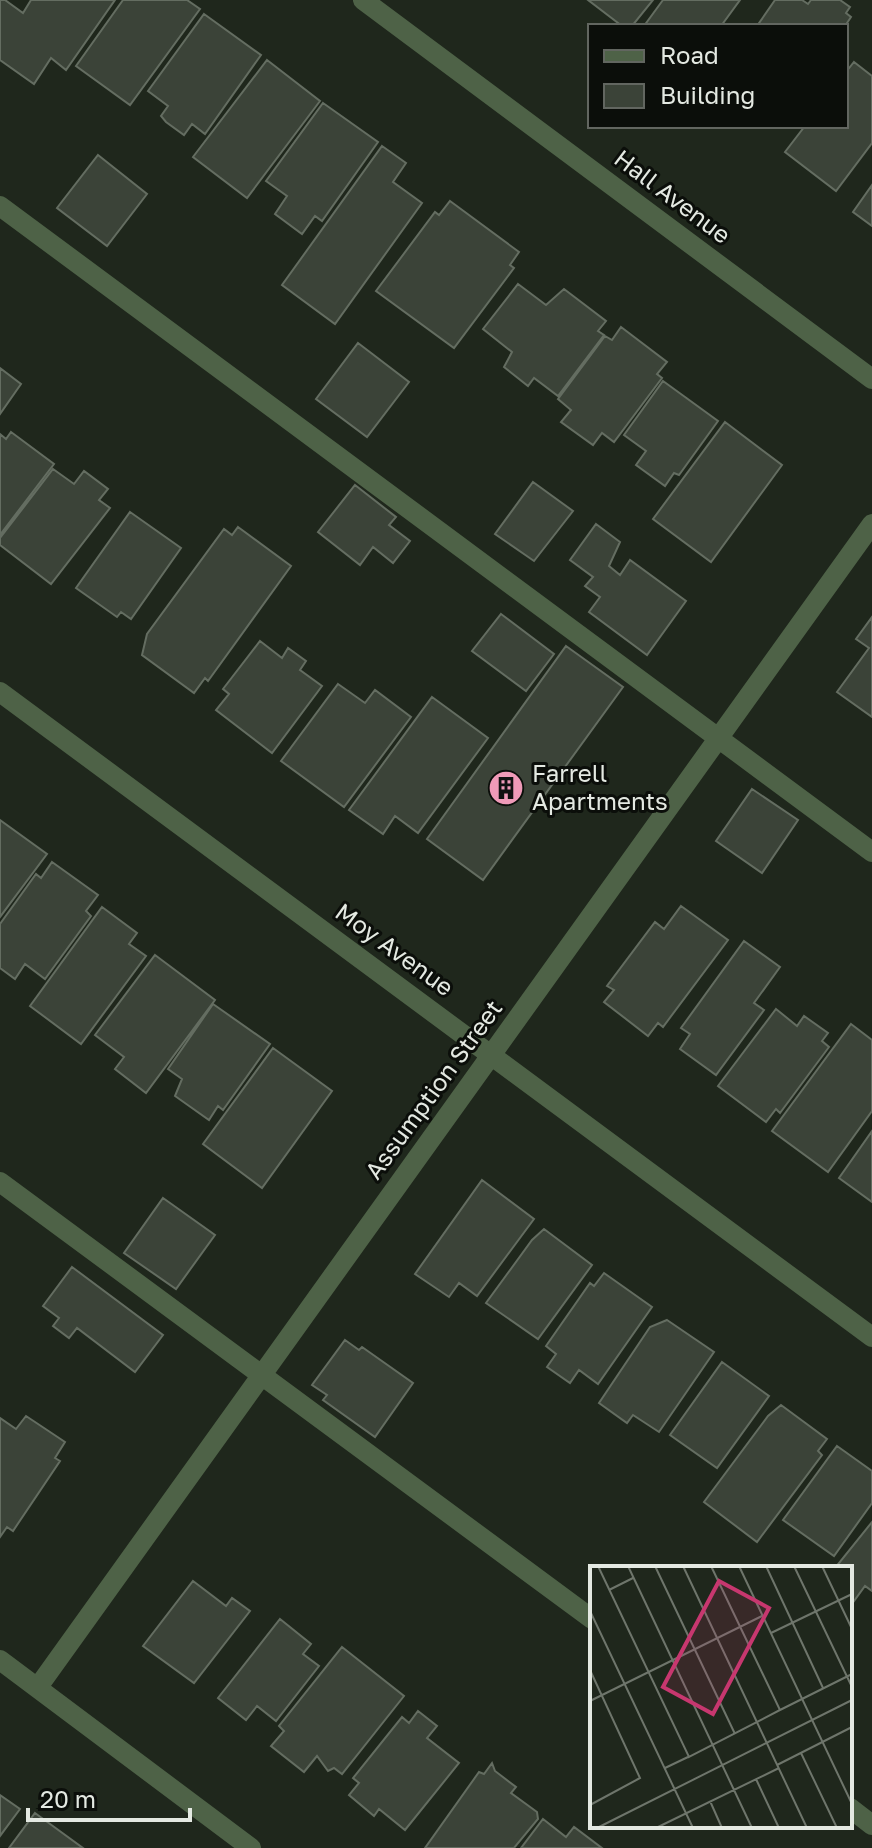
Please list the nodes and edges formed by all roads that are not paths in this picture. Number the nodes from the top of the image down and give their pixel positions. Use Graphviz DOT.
graph roads {
  1 [pos="363,0"];
  2 [pos="0,206"];
  3 [pos="872,379"];
  4 [pos="872,524"];
  5 [pos="0,692"];
  6 [pos="718,739"];
  7 [pos="872,852"];
  8 [pos="491,1055"];
  9 [pos="0,1182"];
  10 [pos="872,1337"];
  11 [pos="261,1376"];
  12 [pos="590,1618"];
  13 [pos="0,1660"];
  14 [pos="38,1687"];
  15 [pos="852,1810"];
  16 [pos="872,1825"];
  17 [pos="251,1848"];
  1 -- 3 [label="street, Hall Avenue"];
  2 -- 6 [label="street"];
  4 -- 6 [label="street, Assumption Street"];
  5 -- 8 [label="street, Moy Avenue"];
  6 -- 7 [label="street"];
  6 -- 8 [label="street, Assumption Street"];
  8 -- 10 [label="street, Moy Avenue"];
  8 -- 11 [label="street, Assumption Street"];
  9 -- 11 [label="street"];
  11 -- 12 [label="street"];
  11 -- 14 [label="street, Assumption Street"];
  13 -- 14 [label="street"];
  14 -- 17 [label="street"];
  15 -- 16 [label="street"];
}
